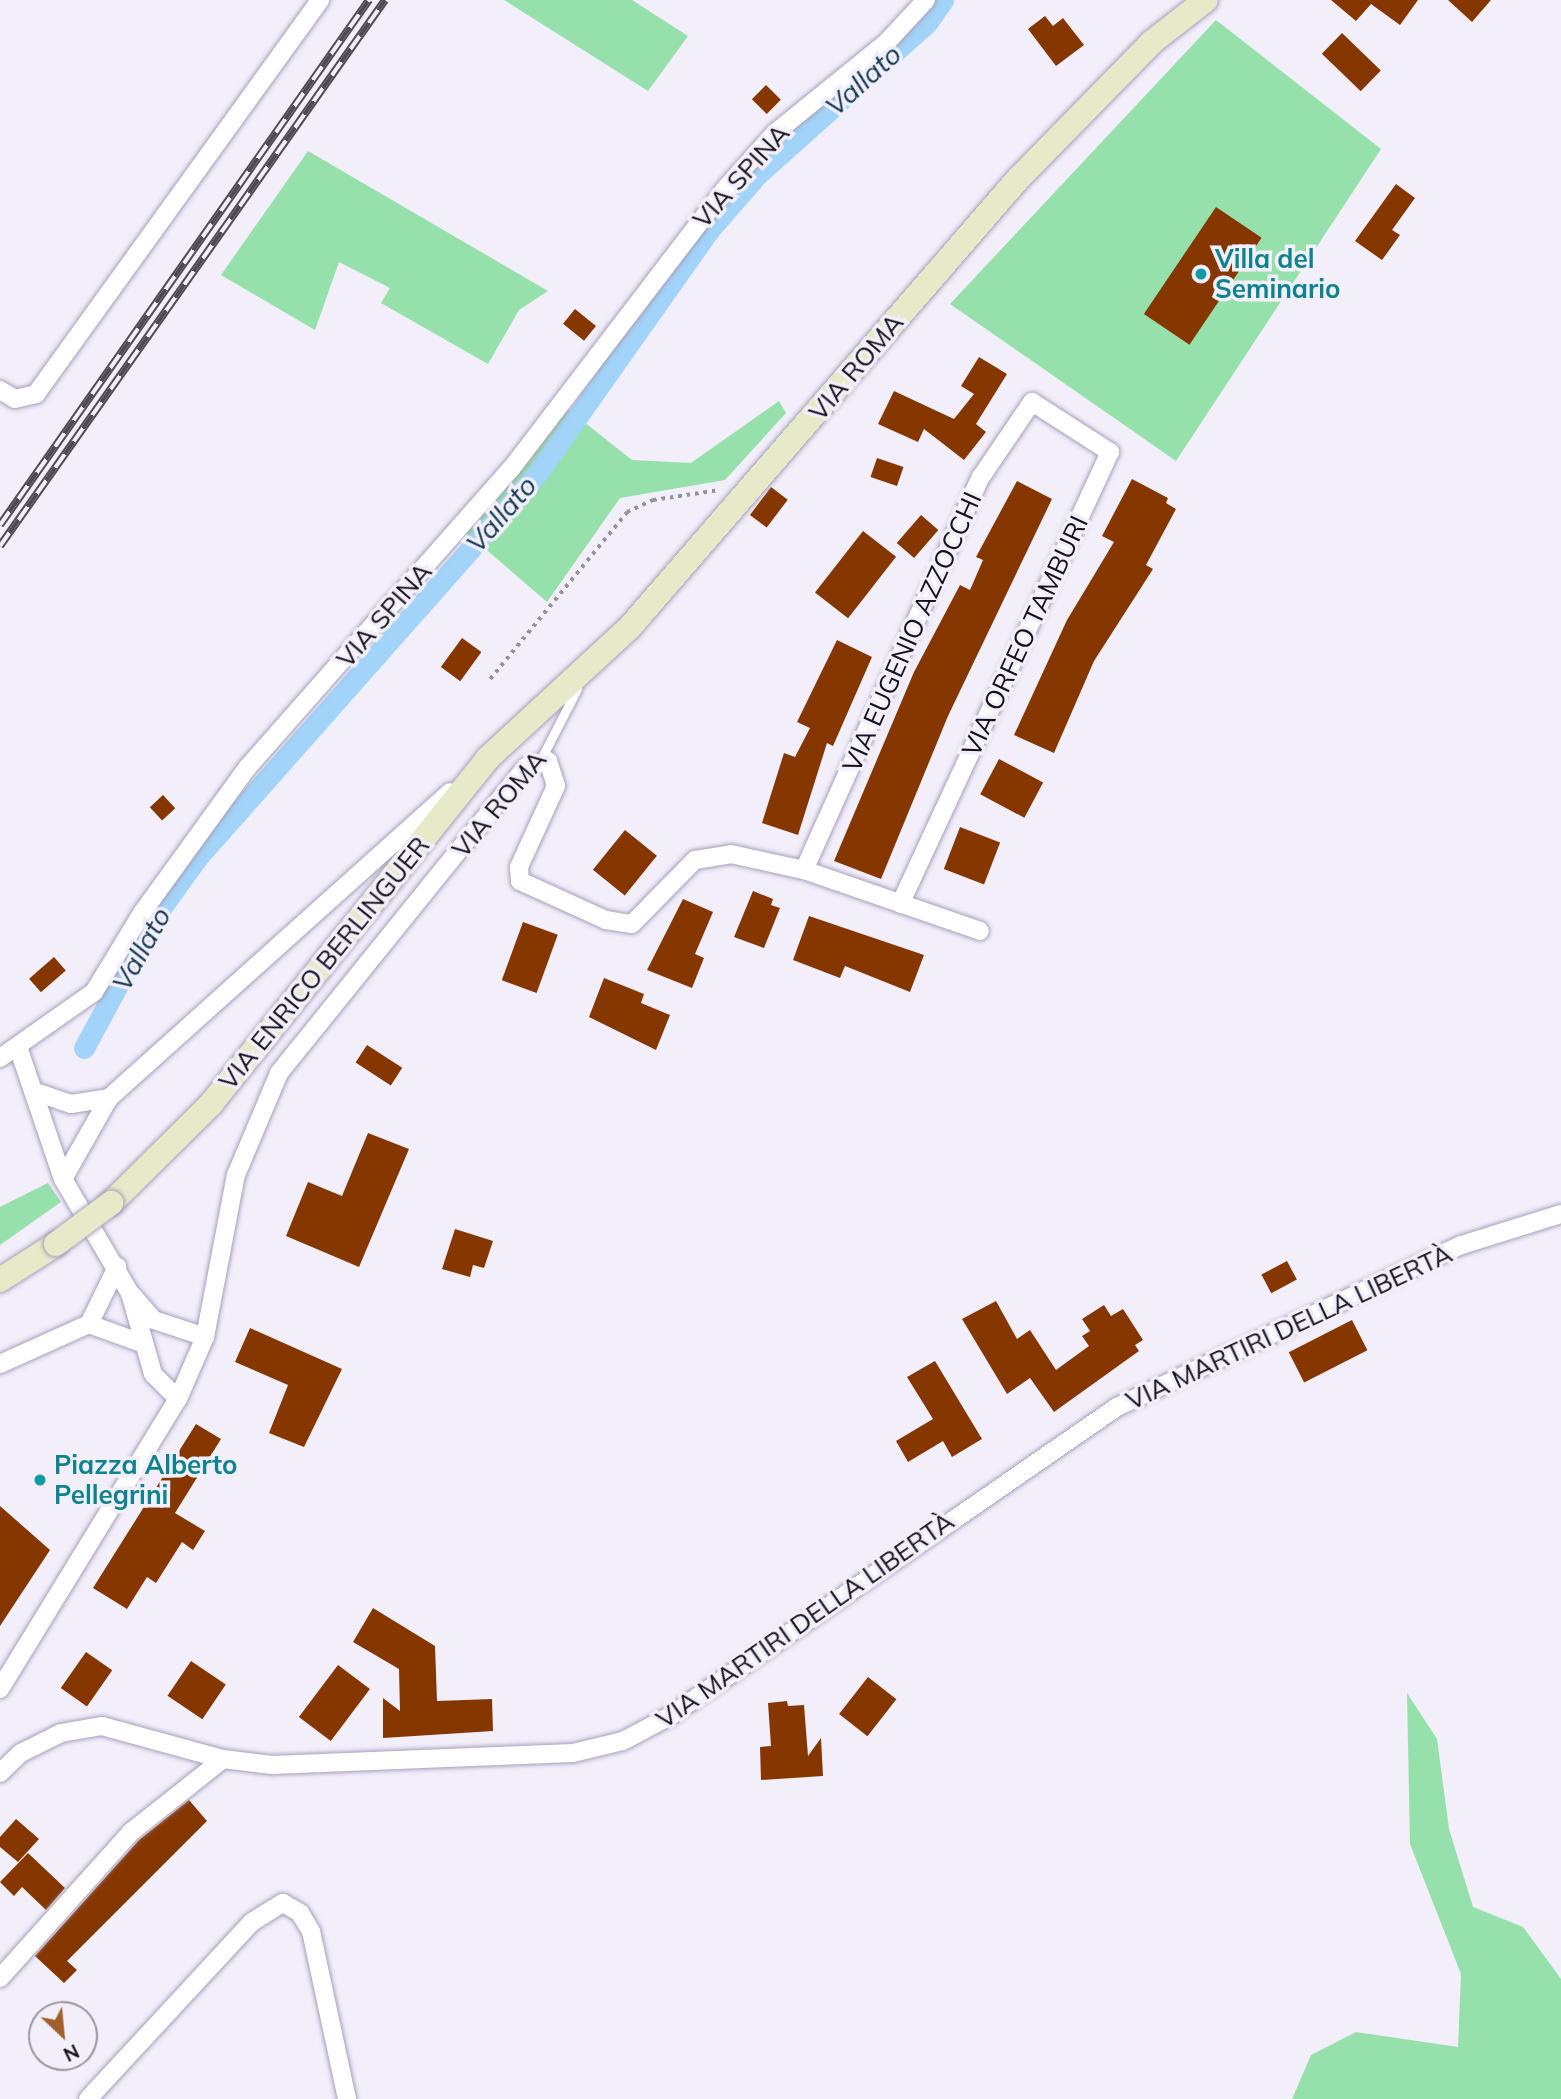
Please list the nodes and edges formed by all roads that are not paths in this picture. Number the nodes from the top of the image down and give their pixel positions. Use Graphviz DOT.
graph roads {
  1 [pos="320,0"];
  2 [pos="926,0"];
  3 [pos="1206,0"];
  4 [pos="0,390"];
  5 [pos="1032,402"];
  6 [pos="630,626"];
  7 [pos="487,759"];
  8 [pos="541,759"];
  9 [pos="804,870"];
  10 [pos="900,904"];
  11 [pos="979,931"];
  12 [pos="18,1047"];
  13 [pos="0,1058"];
  14 [pos="33,1091"];
  15 [pos="109,1098"];
  16 [pos="64,1180"];
  17 [pos="1561,1214"];
  18 [pos="117,1266"];
  19 [pos="0,1280"];
  20 [pos="130,1293"];
  21 [pos="89,1324"];
  22 [pos="205,1337"];
  23 [pos="141,1343"];
  24 [pos="0,1364"];
  25 [pos="178,1399"];
  26 [pos="0,1689"];
  27 [pos="223,1759"];
  28 [pos="0,1773"];
  29 [pos="0,1978"];
  30 [pos="88,2099"];
  31 [pos="347,2099"];
  1 -- 4 [label="street"];
  2 -- 12 [label="street, VIA SPINA"];
  3 -- 6 [label="main road, VIA ROMA"];
  5 -- 9 [label="street, VIA EUGENIO AZZOCCHI"];
  5 -- 10 [label="street, VIA ORFEO TAMBURI"];
  6 -- 7 [label="main road, VIA ENRICO BERLINGUER"];
  6 -- 8 [label="lane, VIA ROMA"];
  7 -- 15 [label="street"];
  7 -- 19 [label="main road, VIA ENRICO BERLINGUER, bridge"];
  8 -- 9 [label="street"];
  8 -- 22 [label="street, VIA ROMA"];
  9 -- 10 [label="street"];
  10 -- 11 [label="street"];
  12 -- 13 [label="street, VIA SPINA"];
  12 -- 14 [label="street"];
  14 -- 15 [label="street"];
  14 -- 16 [label="street"];
  15 -- 16 [label="street"];
  16 -- 18 [label="street"];
  17 -- 27 [label="street, VIA MARTIRI DELLA LIBERTÀ"];
  18 -- 20 [label="street"];
  18 -- 21 [label="street"];
  20 -- 22 [label="street"];
  20 -- 23 [label="street"];
  21 -- 23 [label="street"];
  21 -- 24 [label="street"];
  22 -- 25 [label="street, VIA ROMA"];
  23 -- 25 [label="street"];
  25 -- 26 [label="street, VIA ROMA"];
  27 -- 28 [label="street, VIA MARTIRI DELLA LIBERTÀ"];
  27 -- 29 [label="street"];
  30 -- 31 [label="street"];
}
